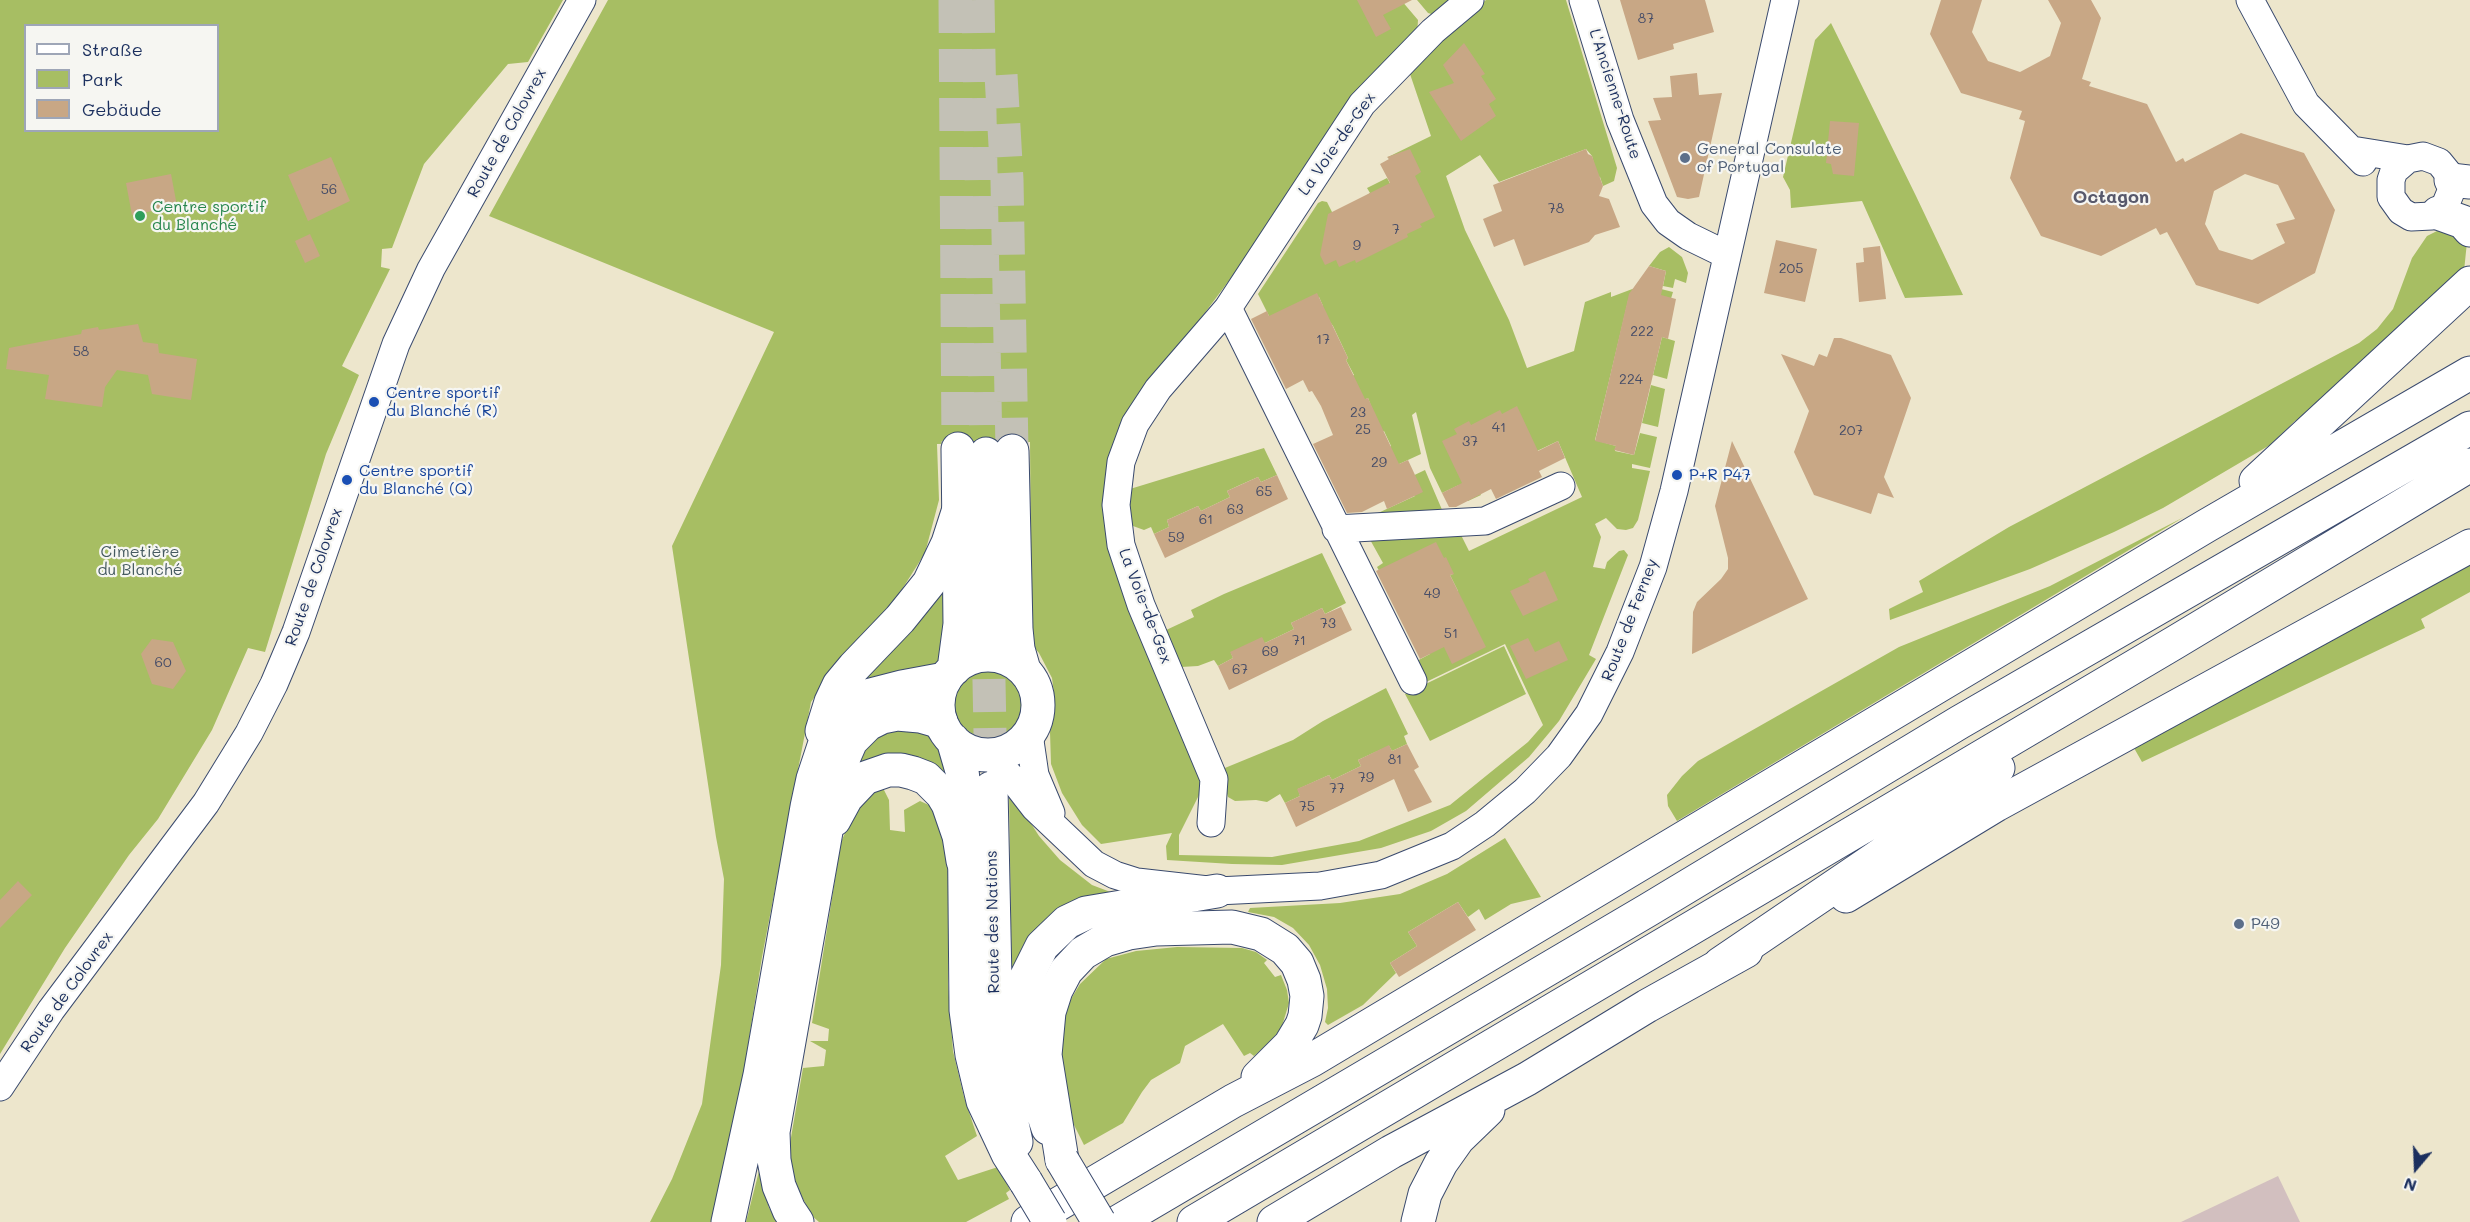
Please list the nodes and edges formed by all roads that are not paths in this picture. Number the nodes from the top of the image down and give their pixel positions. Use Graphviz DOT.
graph roads {
  1 [pos="582,0"];
  2 [pos="1470,0"];
  3 [pos="1583,0"];
  4 [pos="1785,0"];
  5 [pos="2250,0"];
  6 [pos="2352,150"];
  7 [pos="2408,159"];
  8 [pos="2461,181"];
  9 [pos="2390,189"];
  10 [pos="2438,213"];
  11 [pos="2470,230"];
  12 [pos="1727,255"];
  13 [pos="2470,283"];
  14 [pos="1228,308"];
  15 [pos="2470,373"];
  16 [pos="2470,428"];
  17 [pos="985,451"];
  18 [pos="2470,465"];
  19 [pos="1561,486"];
  20 [pos="959,509"];
  21 [pos="2206,526"];
  22 [pos="1336,529"];
  23 [pos="2470,546"];
  24 [pos="988,630"];
  25 [pos="2139,664"];
  26 [pos="1024,670"];
  27 [pos="950,674"];
  28 [pos="1413,681"];
  29 [pos="947,731"];
  30 [pos="1029,734"];
  31 [pos="988,754"];
  32 [pos="818,762"];
  33 [pos="991,788"];
  34 [pos="1210,823"];
  35 [pos="1060,831"];
  36 [pos="824,851"];
  37 [pos="963,861"];
  38 [pos="1217,891"];
  39 [pos="1720,964"];
  40 [pos="1001,1055"];
  41 [pos="1527,1079"];
  42 [pos="0,1088"];
  43 [pos="1233,1101"];
  44 [pos="1062,1160"];
  45 [pos="1026,1182"];
  46 [pos="1282,1218"];
  47 [pos="728,1222"];
  48 [pos="797,1222"];
  49 [pos="1028,1222"];
  50 [pos="1050,1222"];
  51 [pos="1099,1222"];
  52 [pos="1118,1222"];
  53 [pos="1194,1222"];
  54 [pos="1418,1222"];
  1 -- 42 [label="street, Route de Colovrex"];
  2 -- 14 [label="street, La Voie-de-Gex"];
  3 -- 12 [label="street, L'Ancienne-Route"];
  4 -- 12 [label="street, Route de Ferney"];
  5 -- 6 [label="street"];
  6 -- 7 [label="street"];
  6 -- 9 [label="street"];
  7 -- 8 [label="street"];
  7 -- 9 [label="street"];
  8 -- 10 [label="street"];
  9 -- 10 [label="street"];
  10 -- 11 [label="main road"];
  12 -- 38 [label="street, Route de Ferney"];
  13 -- 21 [label="main road"];
  14 -- 22 [label="street"];
  14 -- 34 [label="street, La Voie-de-Gex"];
  15 -- 21 [label="main road"];
  16 -- 52 [label="main road"];
  17 -- 20 [label="main road"];
  17 -- 24 [label="main road"];
  17 -- 26 [label="main road"];
  18 -- 25 [label="main road"];
  19 -- 22 [label="street"];
  20 -- 27 [label="main road"];
  20 -- 32 [label="main road"];
  21 -- 43 [label="main road"];
  22 -- 28 [label="street"];
  23 -- 39 [label="main road"];
  25 -- 39 [label="main road"];
  25 -- 53 [label="main road"];
  26 -- 27 [label="main road"];
  26 -- 30 [label="main road"];
  27 -- 29 [label="main road"];
  27 -- 32 [label="main road"];
  29 -- 31 [label="main road"];
  29 -- 36 [label="main road"];
  29 -- 37 [label="main road"];
  30 -- 31 [label="main road"];
  30 -- 35 [label="street, Route de Ferney"];
  31 -- 35 [label="street, Route de Ferney"];
  32 -- 47 [label="main road"];
  33 -- 40 [label="main road, Route des Nations"];
  35 -- 38 [label="street, Route de Ferney"];
  36 -- 37 [label="main road"];
  36 -- 48 [label="main road"];
  37 -- 45 [label="main road"];
  38 -- 44 [label="main road"];
  39 -- 41 [label="main road"];
  40 -- 44 [label="main road, Route des Nations"];
  40 -- 45 [label="main road, Route des Nations"];
  41 -- 46 [label="main road"];
  41 -- 54 [label="main road"];
  43 -- 44 [label="main road"];
  43 -- 49 [label="main road"];
  44 -- 51 [label="main road, bridge"];
  45 -- 50 [label="main road, bridge"];
}
